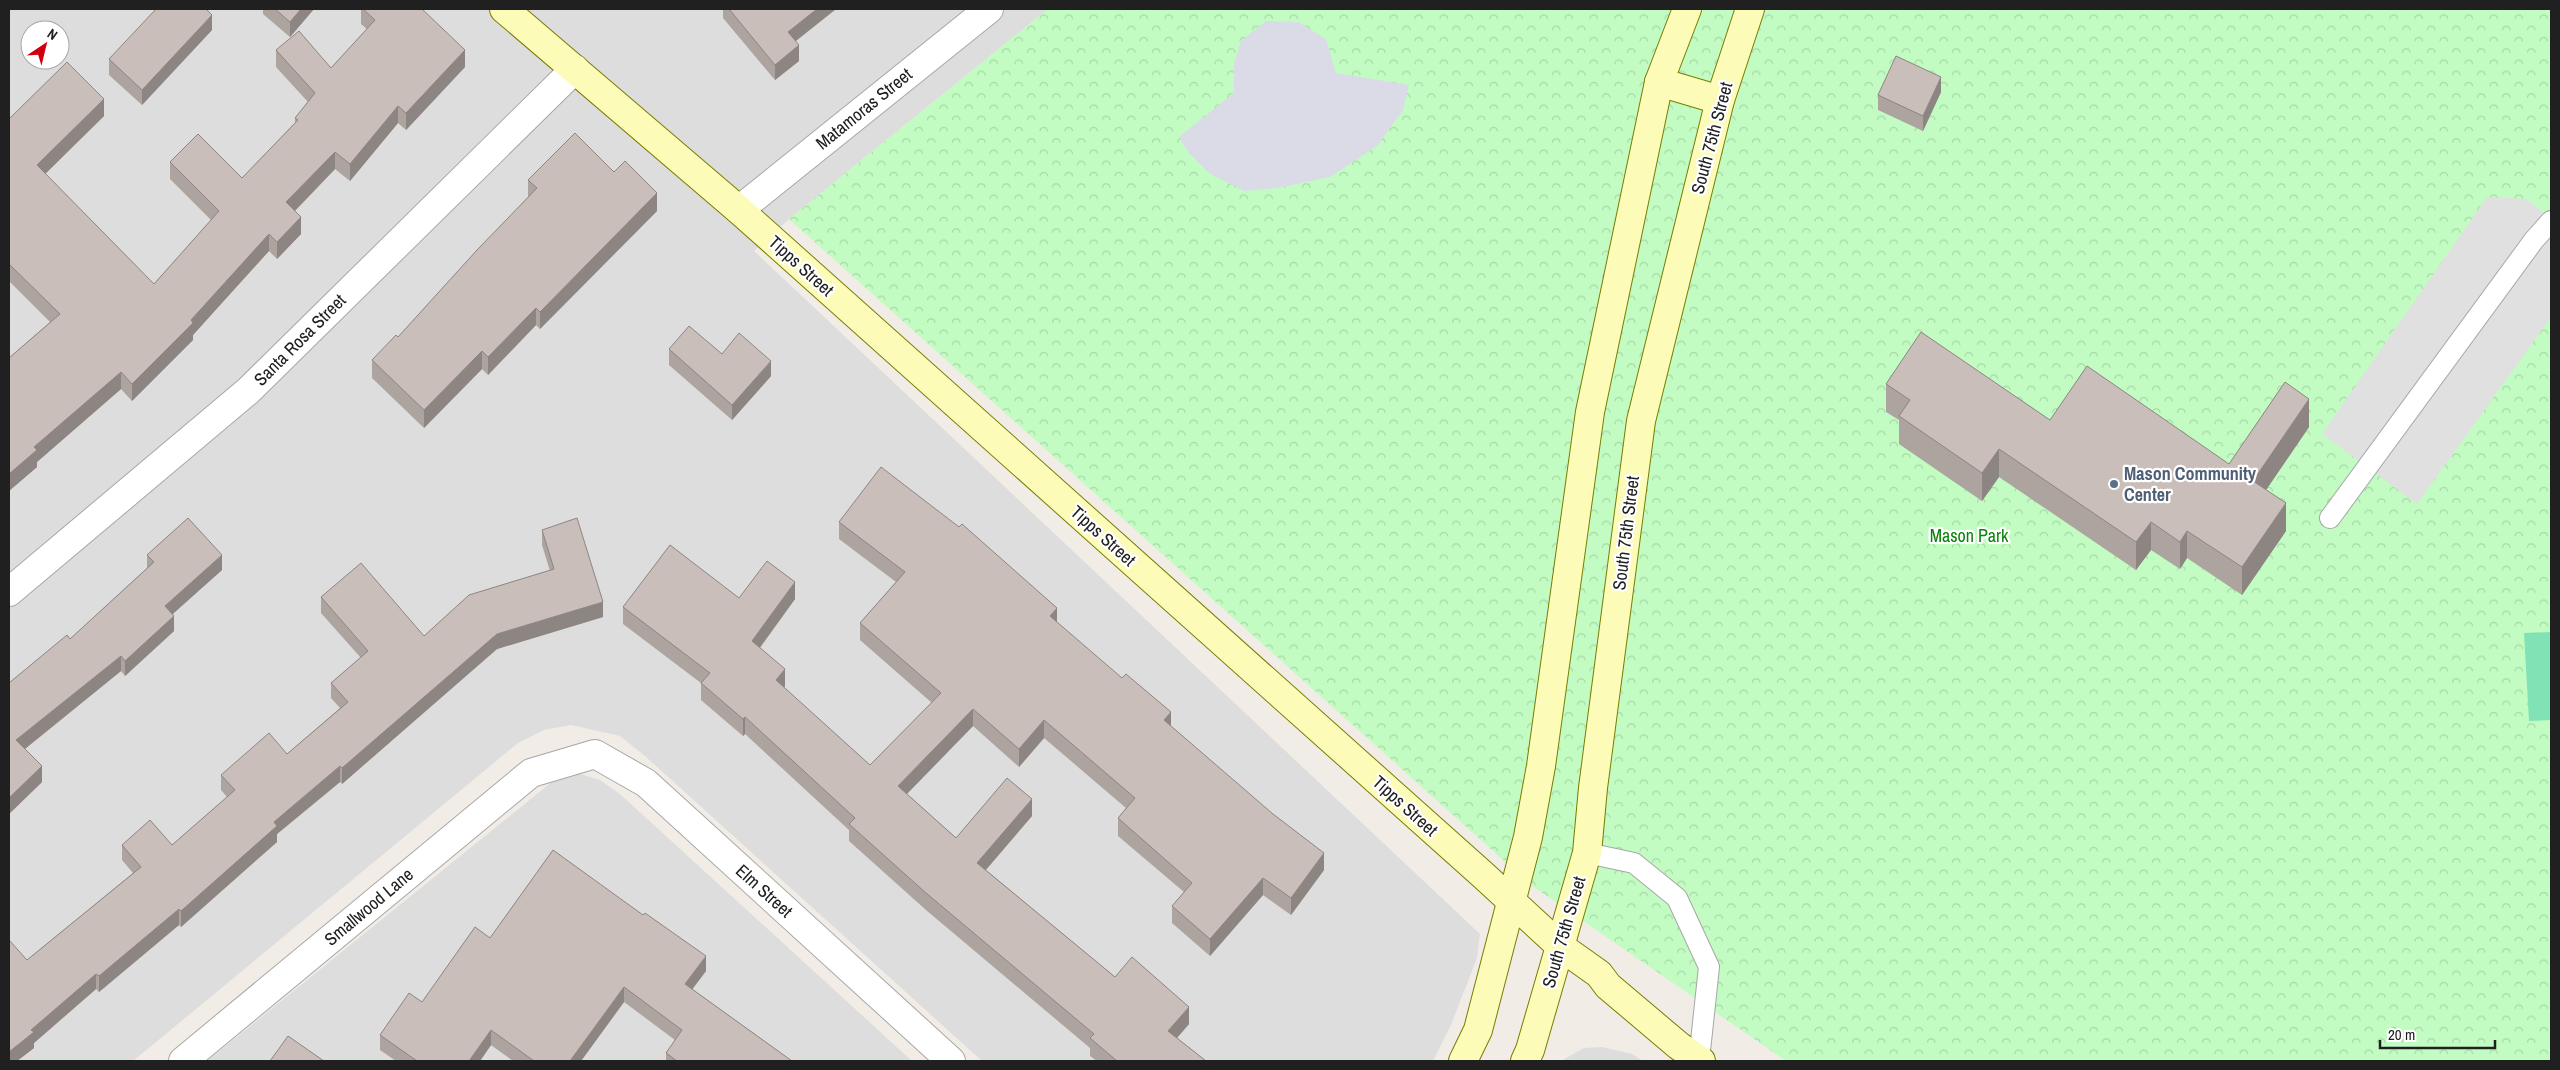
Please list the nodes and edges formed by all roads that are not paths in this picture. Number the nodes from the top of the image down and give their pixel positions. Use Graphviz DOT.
graph roads {
  1 [pos="504,9"];
  2 [pos="989,9"];
  3 [pos="1687,9"];
  4 [pos="1750,9"];
  5 [pos="575,69"];
  6 [pos="1659,82"];
  7 [pos="1720,100"];
  8 [pos="739,210"];
  9 [pos="2551,220"];
  10 [pos="2330,518"];
  11 [pos="9,592"];
  12 [pos="562,764"];
  13 [pos="1587,853"];
  14 [pos="1510,899"];
  15 [pos="1560,947"];
  16 [pos="1700,1060"];
  17 [pos="183,1061"];
  18 [pos="951,1061"];
  19 [pos="1463,1061"];
  20 [pos="1525,1061"];
  1 -- 5 [label="main road, Tipps Street"];
  2 -- 8 [label="street, Matamoras Street"];
  3 -- 6 [label="main road"];
  4 -- 7 [label="main road, South 75th Street"];
  5 -- 8 [label="main road, Tipps Street"];
  5 -- 11 [label="street, Santa Rosa Street"];
  6 -- 7 [label="main road"];
  6 -- 14 [label="main road"];
  7 -- 13 [label="main road, South 75th Street"];
  8 -- 14 [label="main road, Tipps Street"];
  9 -- 10 [label="lane"];
  12 -- 17 [label="street, Smallwood Lane"];
  12 -- 18 [label="street, Elm Street"];
  13 -- 15 [label="main road, South 75th Street"];
  13 -- 16 [label="lane"];
  14 -- 15 [label="main road, Tipps Street"];
  14 -- 19 [label="main road"];
  15 -- 16 [label="main road, Tipps Street"];
  15 -- 20 [label="main road, South 75th Street"];
}
